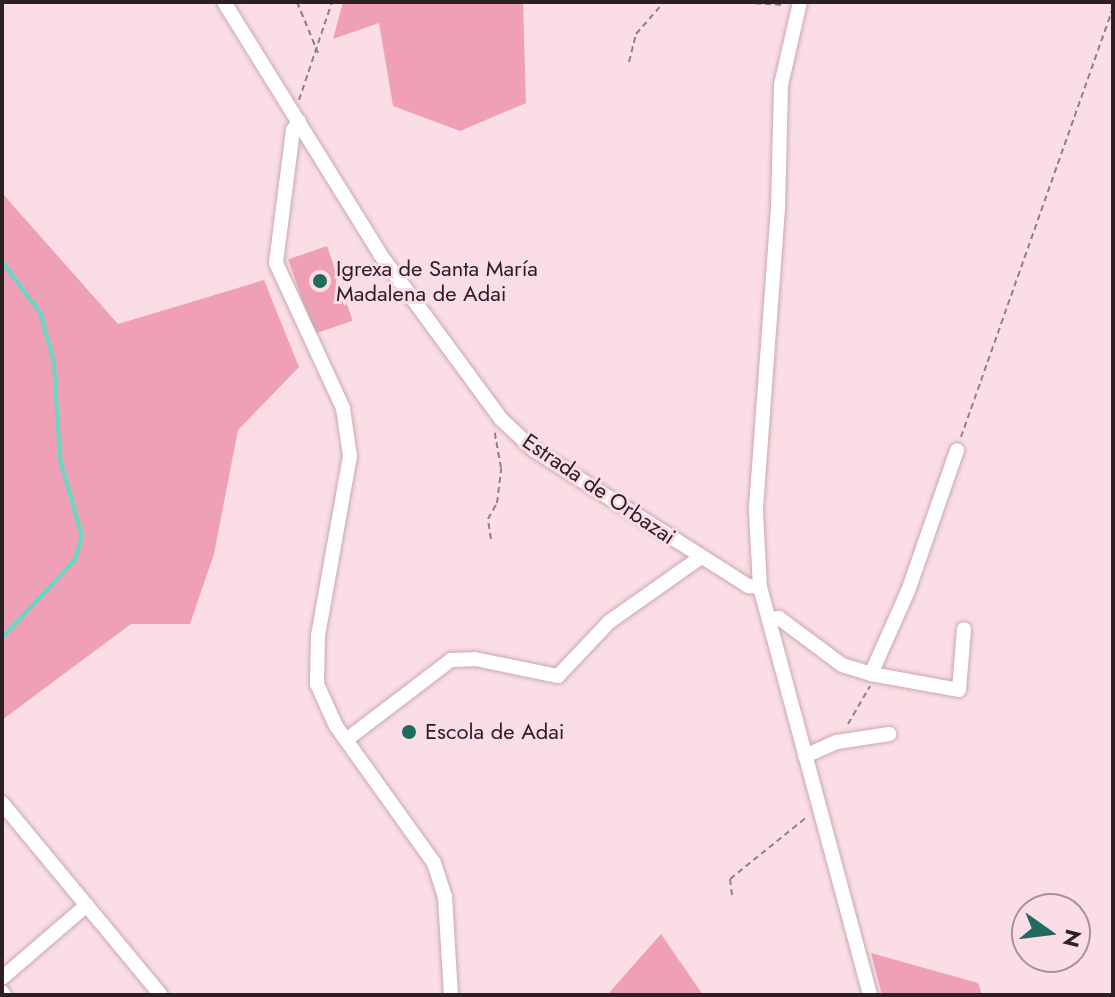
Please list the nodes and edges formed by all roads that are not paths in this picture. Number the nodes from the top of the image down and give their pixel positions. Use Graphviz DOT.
graph roads {
  1 [pos="224,2"];
  2 [pos="799,4"];
  3 [pos="296,117"];
  4 [pos="309,139"];
  5 [pos="291,148"];
  6 [pos="957,450"];
  7 [pos="701,557"];
  8 [pos="760,580"];
  9 [pos="771,619"];
  10 [pos="964,629"];
  11 [pos="873,674"];
  12 [pos="889,734"];
  13 [pos="346,740"];
  14 [pos="805,756"];
  15 [pos="2,803"];
  16 [pos="87,905"];
  17 [pos="2,978"];
  18 [pos="161,995"];
  19 [pos="451,995"];
  20 [pos="870,995"];
  1 -- 3 [label="street, Estrada de Orbazai"];
  2 -- 8 [label="street"];
  3 -- 4 [label="street, Estrada de Orbazai"];
  3 -- 5 [label="street"];
  4 -- 5 [label="street"];
  4 -- 7 [label="street, Estrada de Orbazai"];
  5 -- 13 [label="street"];
  6 -- 11 [label="street"];
  7 -- 8 [label="street, Estrada de Orbazai"];
  7 -- 13 [label="street"];
  8 -- 9 [label="street"];
  9 -- 11 [label="street"];
  9 -- 14 [label="street"];
  10 -- 11 [label="street"];
  12 -- 14 [label="street"];
  13 -- 19 [label="street"];
  14 -- 20 [label="street"];
  15 -- 16 [label="street"];
  16 -- 17 [label="street"];
  16 -- 18 [label="street"];
}
